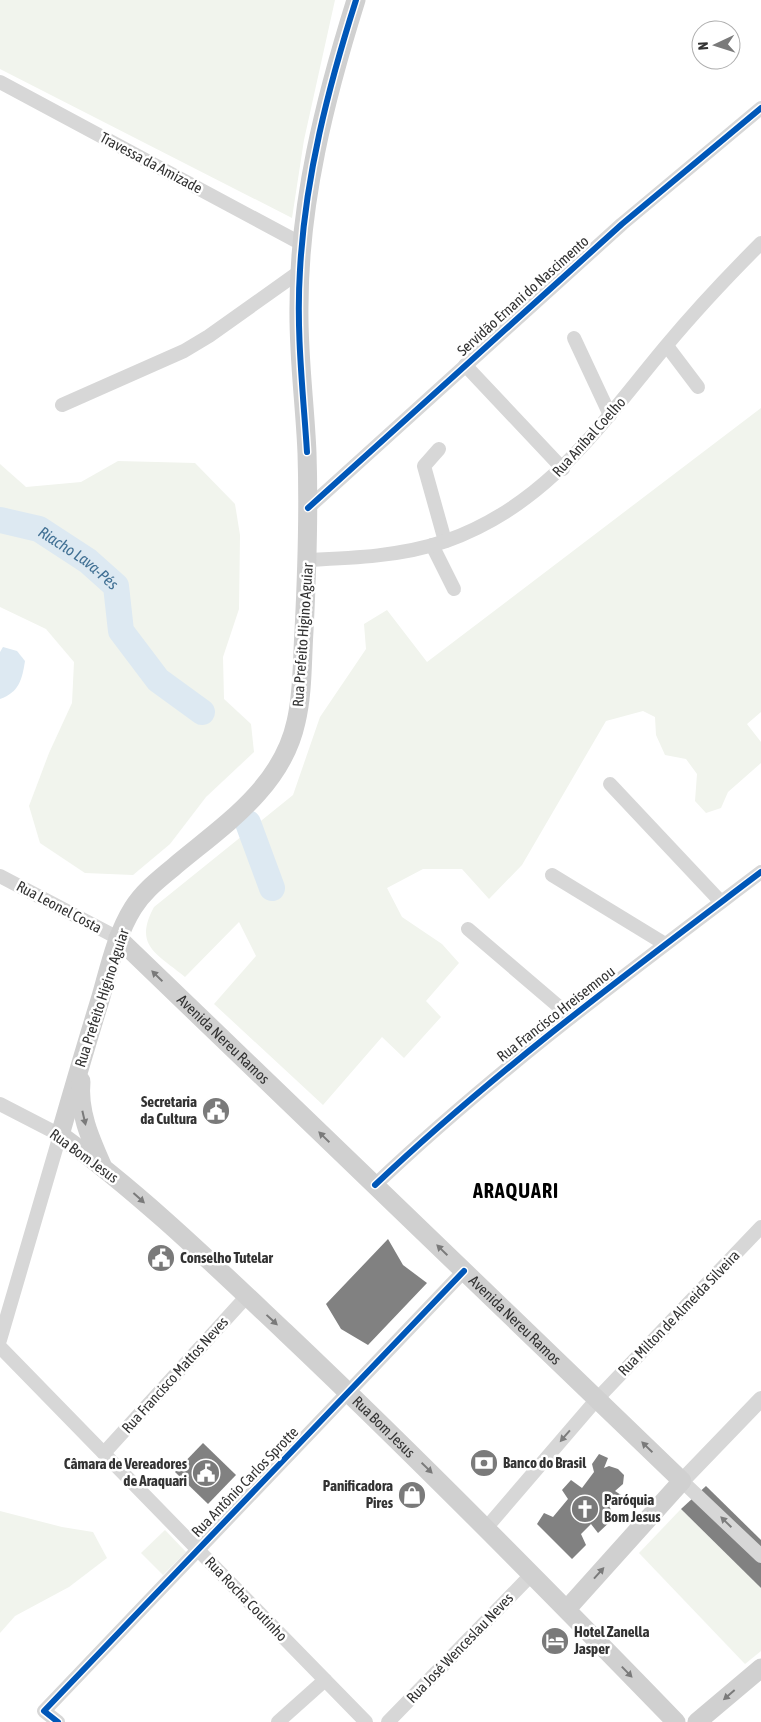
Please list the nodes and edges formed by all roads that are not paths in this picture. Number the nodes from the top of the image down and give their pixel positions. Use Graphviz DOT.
graph roads {
  1 [pos="356,0"];
  2 [pos="0,82"];
  3 [pos="761,108"];
  4 [pos="761,243"];
  5 [pos="302,244"];
  6 [pos="299,272"];
  7 [pos="574,338"];
  8 [pos="667,346"];
  9 [pos="465,365"];
  10 [pos="698,387"];
  11 [pos="62,405"];
  12 [pos="610,415"];
  13 [pos="438,449"];
  14 [pos="562,469"];
  15 [pos="308,508"];
  16 [pos="438,543"];
  17 [pos="308,560"];
  18 [pos="454,589"];
  19 [pos="610,784"];
  20 [pos="761,872"];
  21 [pos="552,875"];
  22 [pos="0,876"];
  23 [pos="721,902"];
  24 [pos="468,929"];
  25 [pos="118,938"];
  26 [pos="665,944"];
  27 [pos="571,1017"];
  28 [pos="84,1053"];
  29 [pos="0,1104"];
  30 [pos="60,1135"];
  31 [pos="102,1166"];
  32 [pos="375,1185"];
  33 [pos="761,1226"];
  34 [pos="464,1271"];
  35 [pos="247,1296"];
  36 [pos="0,1340"];
  37 [pos="0,1347"];
  38 [pos="348,1392"];
  39 [pos="597,1399"];
  40 [pos="761,1399"];
  41 [pos="104,1453"];
  42 [pos="682,1481"];
  43 [pos="487,1527"];
  44 [pos="198,1550"];
  45 [pos="761,1556"];
  46 [pos="532,1574"];
  47 [pos="566,1609"];
  48 [pos="761,1668"];
  49 [pos="325,1680"];
  50 [pos="58,1722"];
  51 [pos="278,1722"];
  52 [pos="366,1722"];
  53 [pos="388,1722"];
  54 [pos="676,1722"];
  55 [pos="697,1722"];
  1 -- 5 [label="main road, Rua Prefeito Higino Aguiar"];
  2 -- 5 [label="street, Travessa da Amizade"];
  3 -- 9 [label="street, Servidão Ernani do Nascimento"];
  4 -- 8 [label="street, Rua Aníbal Coelho"];
  5 -- 6 [label="main road, Rua Prefeito Higino Aguiar"];
  6 -- 11 [label="street"];
  6 -- 15 [label="main road, Rua Prefeito Higino Aguiar"];
  7 -- 12 [label="street"];
  8 -- 10 [label="street"];
  8 -- 12 [label="street, Rua Aníbal Coelho"];
  9 -- 14 [label="street"];
  9 -- 15 [label="street, Servidão Ernani do Nascimento"];
  12 -- 14 [label="street, Rua Aníbal Coelho"];
  13 -- 16 [label="street"];
  14 -- 16 [label="street, Rua Aníbal Coelho"];
  15 -- 17 [label="main road, Rua Prefeito Higino Aguiar"];
  16 -- 17 [label="street, Rua Aníbal Coelho"];
  16 -- 18 [label="street"];
  17 -- 25 [label="main road, Rua Prefeito Higino Aguiar"];
  19 -- 23 [label="street"];
  20 -- 23 [label="street, Rua Francisco Hreisemnou"];
  21 -- 26 [label="street"];
  22 -- 25 [label="street, Rua Leonel Costa"];
  23 -- 26 [label="street, Rua Francisco Hreisemnou"];
  24 -- 27 [label="street"];
  25 -- 28 [label="main road, Rua Prefeito Higino Aguiar"];
  32 -- 25 [label="main road, Avenida Nereu Ramos, one-way"];
  26 -- 27 [label="street, Rua Francisco Hreisemnou"];
  27 -- 32 [label="street, Rua Francisco Hreisemnou"];
  28 -- 30 [label="main road, Rua Prefeito Higino Aguiar"];
  28 -- 31 [label="main road, one-way"];
  29 -- 30 [label="street, Rua Bom Jesus"];
  30 -- 31 [label="main road, Rua Bom Jesus"];
  30 -- 36 [label="street, Rua Prefeito Higino Aguiar"];
  31 -- 35 [label="main road, Rua Bom Jesus, one-way"];
  34 -- 32 [label="main road, Avenida Nereu Ramos, one-way"];
  33 -- 39 [label="street, Rua Milton de Almeida Silveira"];
  34 -- 38 [label="street, Rua Antônio Carlos Sprotte"];
  34 -- 39 [label="main road, Avenida Nereu Ramos"];
  35 -- 38 [label="main road, Rua Bom Jesus, one-way"];
  35 -- 41 [label="street, Rua Francisco Mattos Neves"];
  37 -- 41 [label="street, Rua Rocha Coutinho"];
  38 -- 43 [label="main road, Rua Bom Jesus, one-way"];
  38 -- 44 [label="street, Rua Antônio Carlos Sprotte"];
  42 -- 39 [label="main road, Avenida Nereu Ramos, one-way"];
  39 -- 43 [label="street, Rua Milton de Almeida Silveira, one-way"];
  40 -- 42 [label="street"];
  41 -- 44 [label="street, Rua Rocha Coutinho"];
  45 -- 42 [label="street, Avenida Nereu Ramos, one-way"];
  47 -- 42 [label="main road, one-way"];
  43 -- 46 [label="main road, Rua Bom Jesus"];
  44 -- 49 [label="street, Rua Rocha Coutinho"];
  44 -- 50 [label="street, Rua Antônio Carlos Sprotte"];
  46 -- 47 [label="main road, Rua Bom Jesus"];
  46 -- 53 [label="street, Rua José Wenceslau Neves"];
  47 -- 54 [label="main road, Rua Bom Jesus, one-way"];
  48 -- 55 [label="main road, one-way"];
  49 -- 51 [label="street"];
  49 -- 52 [label="street, Rua Rocha Coutinho"];
}
